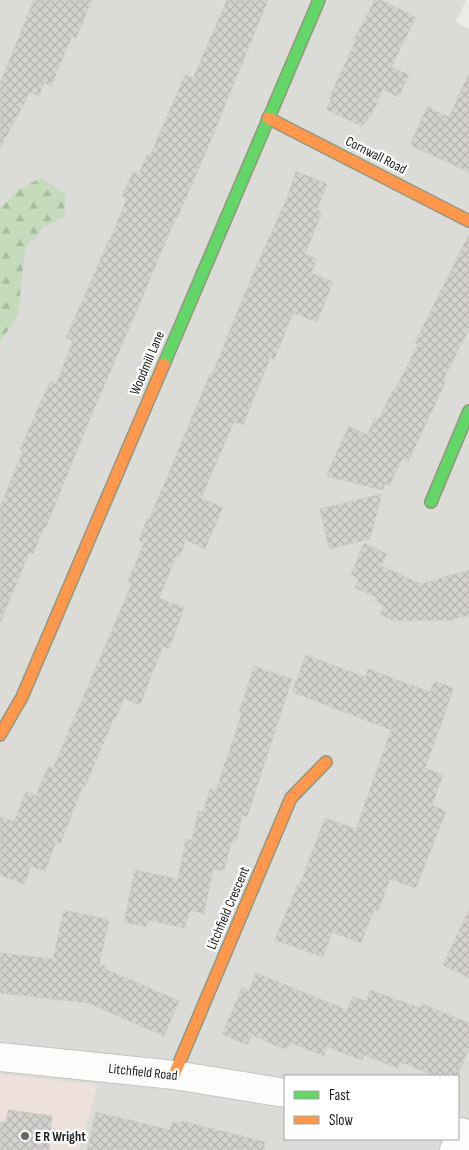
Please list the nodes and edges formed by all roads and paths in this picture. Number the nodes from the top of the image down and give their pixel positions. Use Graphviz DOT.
graph roads {
  1 [pos="319,0"];
  2 [pos="268,118"];
  3 [pos="469,221"];
  4 [pos="469,411"];
  5 [pos="431,502"];
  6 [pos="0,735"];
  7 [pos="326,762"];
  8 [pos="0,1057"];
  9 [pos="174,1075"];
  10 [pos="284,1093"];
  1 -- 2 [label="street, Woodmill Lane"];
  2 -- 3 [label="street, Cornwall Road"];
  2 -- 6 [label="street, Woodmill Lane"];
  4 -- 5 [label="street"];
  7 -- 9 [label="street, Litchfield Crescent"];
  8 -- 9 [label="street, Litchfield Road"];
  9 -- 10 [label="street, Litchfield Road"];
}
